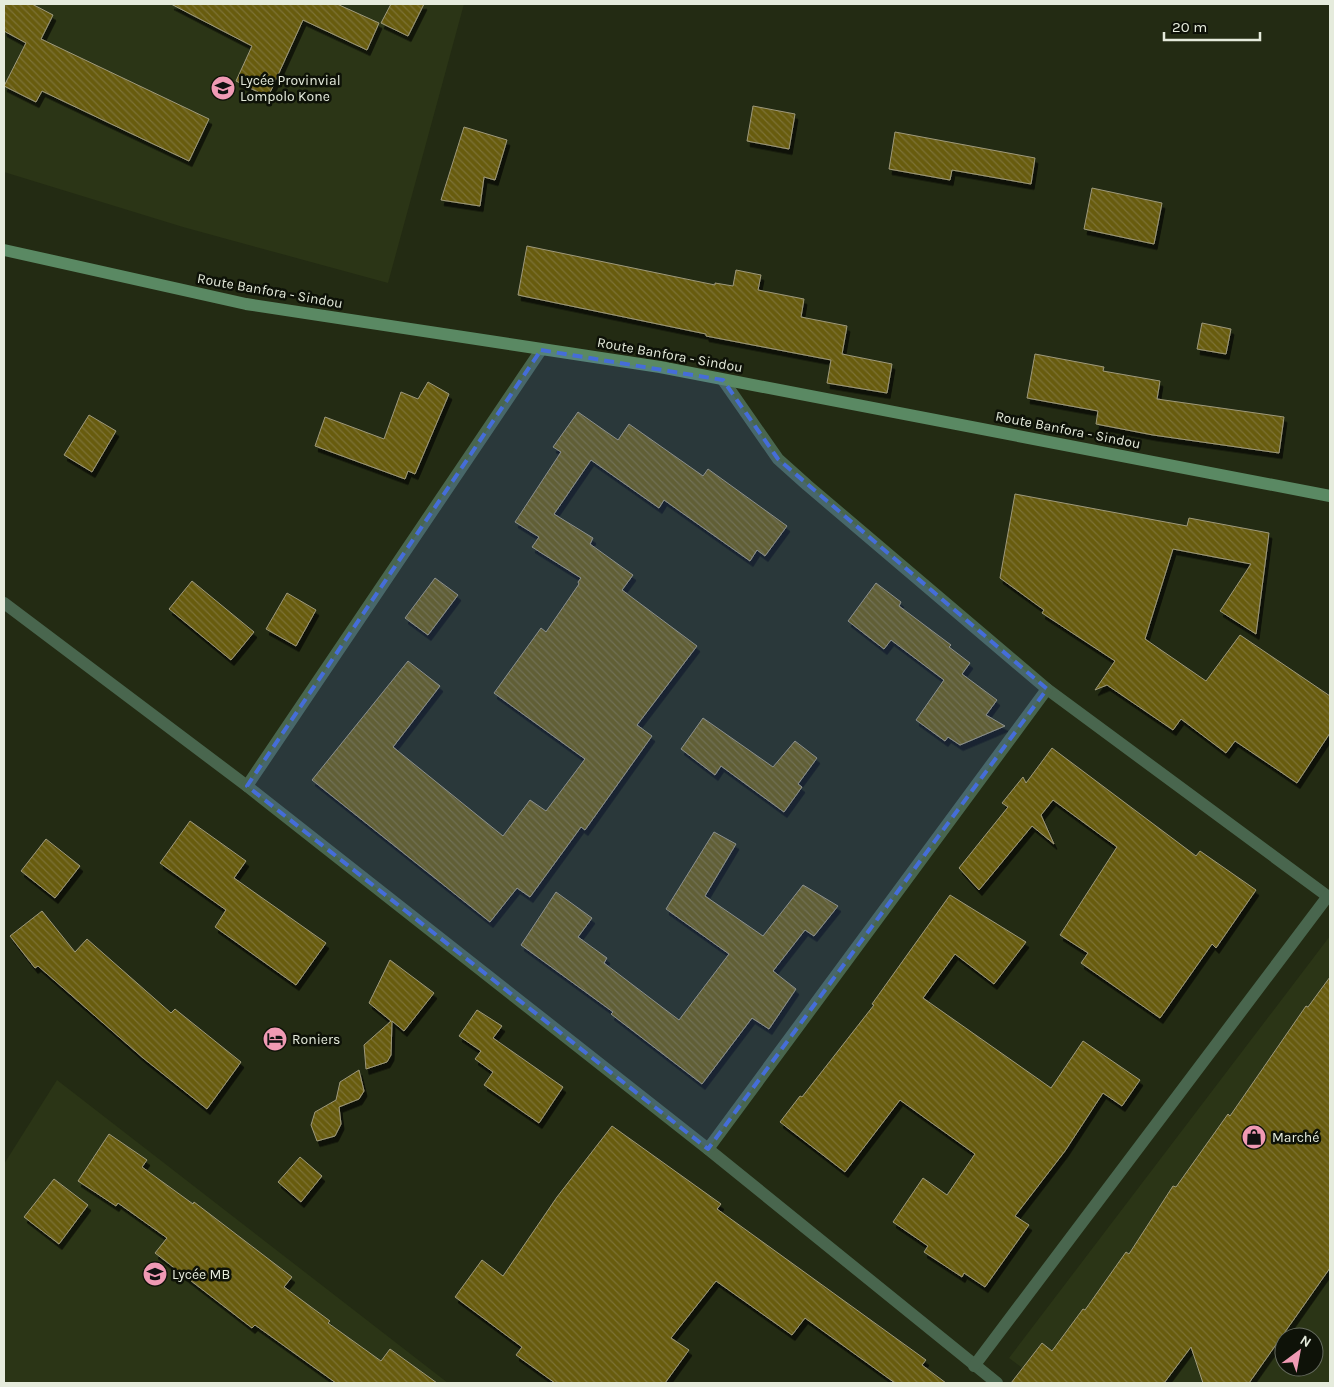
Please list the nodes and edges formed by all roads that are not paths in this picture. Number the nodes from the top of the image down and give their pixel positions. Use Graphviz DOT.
graph roads {
  1 [pos="4,250"];
  2 [pos="542,350"];
  3 [pos="723,380"];
  4 [pos="1330,496"];
  5 [pos="4,603"];
  6 [pos="1047,689"];
  7 [pos="247,786"];
  8 [pos="1329,897"];
  9 [pos="708,1149"];
  10 [pos="974,1366"];
  11 [pos="997,1383"];
  1 -- 2 [label="main road, Route Banfora - Sindou"];
  2 -- 3 [label="main road, Route Banfora - Sindou"];
  2 -- 7 [label="street"];
  3 -- 4 [label="main road, Route Banfora - Sindou"];
  3 -- 6 [label="street"];
  5 -- 7 [label="street"];
  6 -- 8 [label="street"];
  6 -- 9 [label="street"];
  7 -- 9 [label="street"];
  8 -- 10 [label="street"];
  9 -- 10 [label="street"];
  10 -- 11 [label="street"];
}
